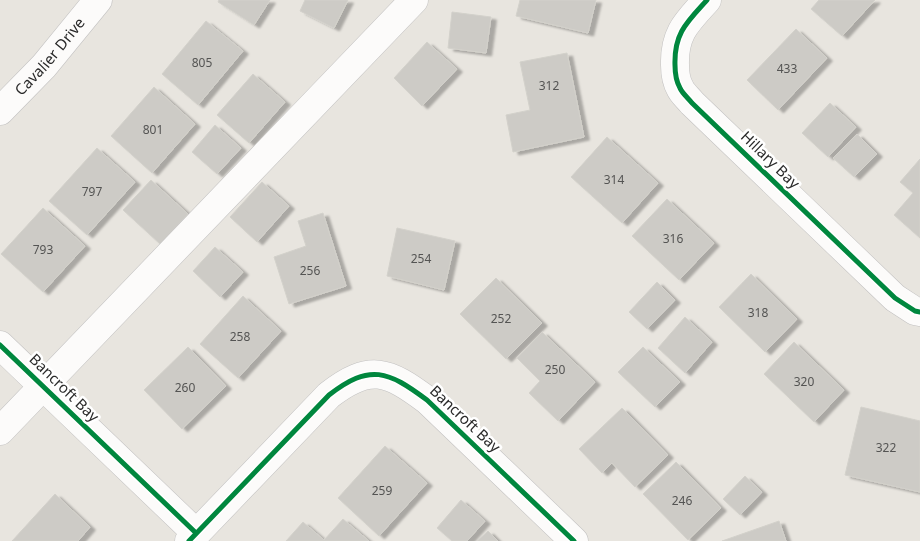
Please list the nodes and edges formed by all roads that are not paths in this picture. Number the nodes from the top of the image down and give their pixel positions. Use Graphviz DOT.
graph roads {
  1 [pos="98,0"];
  2 [pos="414,0"];
  3 [pos="707,0"];
  4 [pos="0,111"];
  5 [pos="920,312"];
  6 [pos="0,344"];
  7 [pos="44,386"];
  8 [pos="0,432"];
  9 [pos="192,537"];
  10 [pos="574,541"];
  1 -- 4 [label="street, Cavalier Drive"];
  2 -- 7 [label="street"];
  3 -- 5 [label="street, Hillary Bay"];
  6 -- 7 [label="street, Bancroft Bay"];
  7 -- 8 [label="street"];
  7 -- 9 [label="street, Bancroft Bay"];
  9 -- 10 [label="street, Bancroft Bay"];
}
